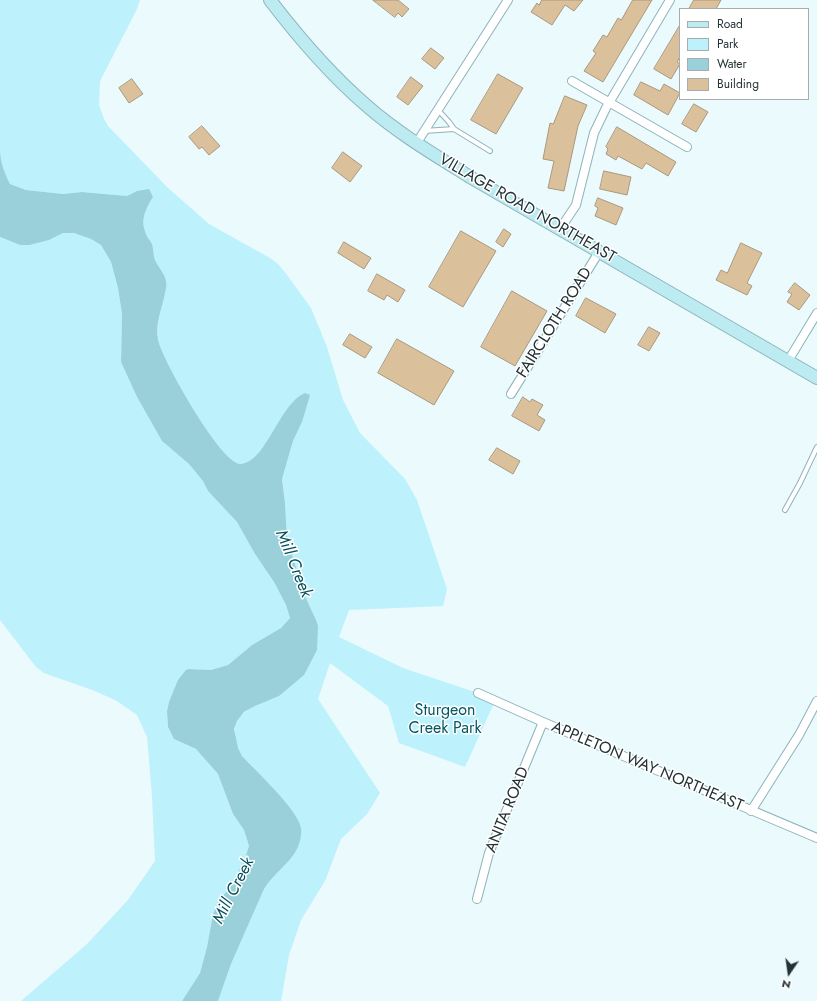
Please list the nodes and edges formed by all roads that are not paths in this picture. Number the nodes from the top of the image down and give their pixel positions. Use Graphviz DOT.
graph roads {
  1 [pos="270,0"];
  2 [pos="508,0"];
  3 [pos="670,0"];
  4 [pos="572,81"];
  5 [pos="609,103"];
  6 [pos="438,110"];
  7 [pos="454,129"];
  8 [pos="424,132"];
  9 [pos="416,144"];
  10 [pos="687,147"];
  11 [pos="490,151"];
  12 [pos="560,229"];
  13 [pos="600,252"];
  14 [pos="817,313"];
  15 [pos="788,361"];
  16 [pos="817,378"];
  17 [pos="511,394"];
  18 [pos="817,447"];
  19 [pos="785,510"];
  20 [pos="478,693"];
  21 [pos="817,701"];
  22 [pos="543,722"];
  23 [pos="751,811"];
  24 [pos="817,838"];
  25 [pos="477,899"];
  1 -- 9 [label="main road, VILLAGE ROAD NORTHEAST"];
  2 -- 6 [label="street"];
  3 -- 5 [label="street"];
  4 -- 5 [label="street"];
  5 -- 10 [label="street"];
  5 -- 12 [label="street"];
  6 -- 7 [label="lane"];
  6 -- 8 [label="street"];
  7 -- 8 [label="lane"];
  7 -- 11 [label="lane"];
  8 -- 9 [label="street"];
  9 -- 12 [label="main road, VILLAGE ROAD NORTHEAST"];
  12 -- 13 [label="main road, VILLAGE ROAD NORTHEAST"];
  13 -- 15 [label="main road, VILLAGE ROAD NORTHEAST"];
  13 -- 17 [label="street, FAIRCLOTH ROAD"];
  14 -- 15 [label="street"];
  15 -- 16 [label="main road, VILLAGE ROAD NORTHEAST"];
  18 -- 19 [label="lane"];
  20 -- 22 [label="street, APPLETON WAY NORTHEAST"];
  21 -- 23 [label="street"];
  22 -- 23 [label="street, APPLETON WAY NORTHEAST"];
  22 -- 25 [label="street, ANITA ROAD"];
  23 -- 24 [label="street, APPLETON WAY NORTHEAST"];
}
